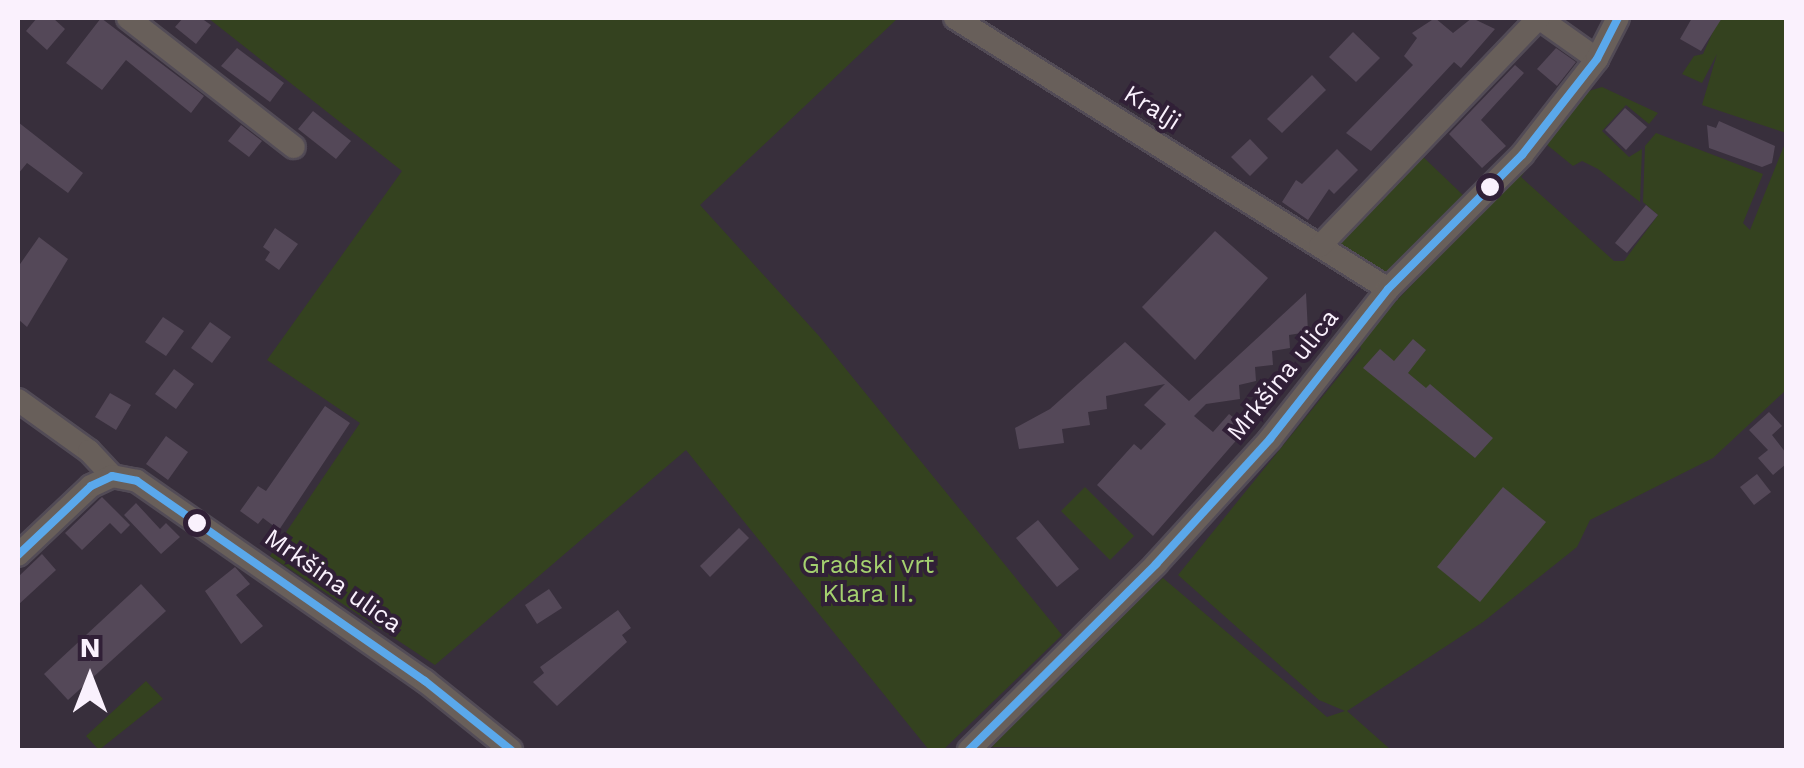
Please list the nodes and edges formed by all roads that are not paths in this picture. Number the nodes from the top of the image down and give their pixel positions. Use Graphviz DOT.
graph roads {
  1 [pos="128,18"];
  2 [pos="955,18"];
  3 [pos="1539,18"];
  4 [pos="1618,18"];
  5 [pos="1597,59"];
  6 [pos="294,147"];
  7 [pos="1320,246"];
  8 [pos="1388,289"];
  9 [pos="18,400"];
  10 [pos="112,476"];
  11 [pos="18,555"];
  12 [pos="510,750"];
  13 [pos="969,750"];
  1 -- 6 [label="street"];
  2 -- 7 [label="street, Kralji"];
  3 -- 5 [label="street"];
  3 -- 7 [label="street"];
  4 -- 5 [label="street, Mrkšina ulica"];
  5 -- 8 [label="street, Mrkšina ulica"];
  7 -- 8 [label="street, Kralji"];
  8 -- 13 [label="street, Mrkšina ulica"];
  9 -- 10 [label="street, Mrkšina ulica"];
  10 -- 11 [label="street"];
  10 -- 12 [label="street, Mrkšina ulica"];
}
